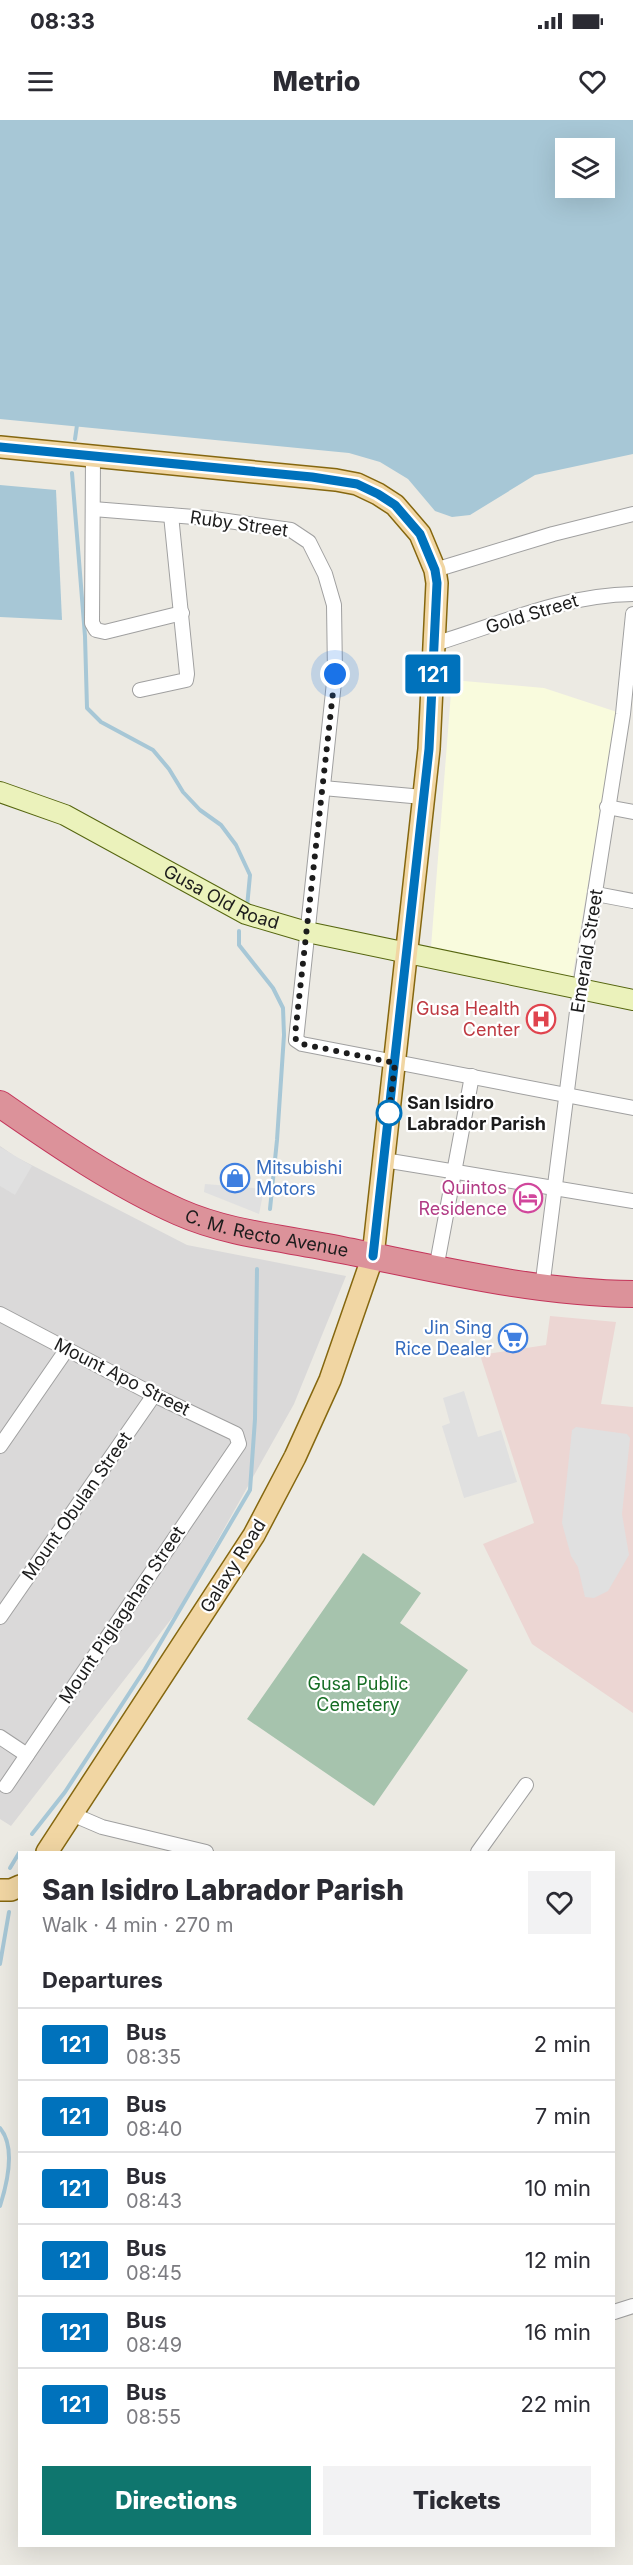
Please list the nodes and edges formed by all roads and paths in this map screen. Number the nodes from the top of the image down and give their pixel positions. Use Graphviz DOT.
graph roads {
  1 [pos="0,447"];
  2 [pos="93,457"];
  3 [pos="93,509"];
  4 [pos="171,514"];
  5 [pos="633,514"];
  6 [pos="435,570"];
  7 [pos="633,594"];
  8 [pos="182,613"];
  9 [pos="633,614"];
  10 [pos="434,644"];
  11 [pos="140,690"];
  12 [pos="323,788"];
  13 [pos="0,792"];
  14 [pos="423,797"];
  15 [pos="607,807"];
  16 [pos="633,812"];
  17 [pos="596,894"];
  18 [pos="633,901"];
  19 [pos="307,932"];
  20 [pos="408,953"];
  21 [pos="580,988"];
  22 [pos="633,1000"];
  23 [pos="395,1063"];
  24 [pos="472,1076"];
  25 [pos="567,1095"];
  26 [pos="0,1104"];
  27 [pos="633,1108"];
  28 [pos="384,1160"];
  29 [pos="456,1172"];
  30 [pos="555,1188"];
  31 [pos="633,1201"];
  32 [pos="373,1256"];
  33 [pos="436,1269"];
  34 [pos="543,1288"];
  35 [pos="633,1290"];
  36 [pos="0,1314"];
  37 [pos="67,1349"];
  38 [pos="154,1395"];
  39 [pos="239,1444"];
  40 [pos="0,1446"];
  41 [pos="0,1617"];
  42 [pos="0,1737"];
  43 [pos="27,1755"];
  44 [pos="526,1785"];
  45 [pos="6,1786"];
  46 [pos="74,1815"];
  47 [pos="48,1851"];
  48 [pos="202,1851"];
  49 [pos="479,1851"];
  50 [pos="633,2306"];
  51 [pos="615,2312"];
  1 -- 2 [label="main road, Galaxy Road"];
  2 -- 3 [label="street"];
  2 -- 6 [label="main road, Galaxy Road"];
  3 -- 4 [label="street, Ruby Street"];
  3 -- 8 [label="street"];
  4 -- 8 [label="street"];
  4 -- 12 [label="street, Ruby Street"];
  5 -- 6 [label="street"];
  6 -- 10 [label="main road, Galaxy Road"];
  7 -- 10 [label="street, Gold Street"];
  8 -- 11 [label="street"];
  9 -- 15 [label="street, Emerald Street"];
  10 -- 14 [label="main road, Galaxy Road"];
  12 -- 14 [label="street"];
  12 -- 19 [label="street, Ruby Street"];
  13 -- 19 [label="street, Gusa Old Road"];
  14 -- 20 [label="main road, Galaxy Road"];
  15 -- 16 [label="street"];
  15 -- 17 [label="street, Emerald Street"];
  17 -- 18 [label="street"];
  17 -- 21 [label="street, Emerald Street"];
  19 -- 20 [label="street, Gusa Old Road"];
  19 -- 23 [label="street, Ruby Street"];
  20 -- 21 [label="street, Gusa Old Road"];
  20 -- 23 [label="main road, Galaxy Road"];
  21 -- 22 [label="street, Gusa Old Road"];
  21 -- 25 [label="street, Emerald Street"];
  23 -- 24 [label="street"];
  23 -- 28 [label="main road, Galaxy Road"];
  24 -- 25 [label="street"];
  24 -- 29 [label="street"];
  25 -- 27 [label="street"];
  25 -- 30 [label="street, Emerald Street"];
  26 -- 32 [label="highway, C. M. Recto Avenue"];
  28 -- 29 [label="street"];
  28 -- 32 [label="main road, Galaxy Road"];
  29 -- 30 [label="street"];
  29 -- 33 [label="street"];
  30 -- 31 [label="street"];
  30 -- 34 [label="street, Emerald Street"];
  32 -- 33 [label="highway, C. M. Recto Avenue"];
  32 -- 46 [label="main road, Galaxy Road"];
  33 -- 34 [label="highway, C. M. Recto Avenue"];
  34 -- 35 [label="highway, C. M. Recto Avenue"];
  36 -- 37 [label="street, Mount Apo Street"];
  37 -- 38 [label="street, Mount Apo Street"];
  37 -- 40 [label="street"];
  38 -- 39 [label="street, Mount Apo Street"];
  38 -- 41 [label="street, Mount Obulan Street"];
  39 -- 43 [label="street, Mount Piglagahan Street"];
  42 -- 43 [label="street"];
  43 -- 45 [label="street, Mount Piglagahan Street"];
  44 -- 49 [label="street"];
  46 -- 47 [label="main road, Galaxy Road"];
  46 -- 48 [label="street"];
  50 -- 51 [label="street"];
}
